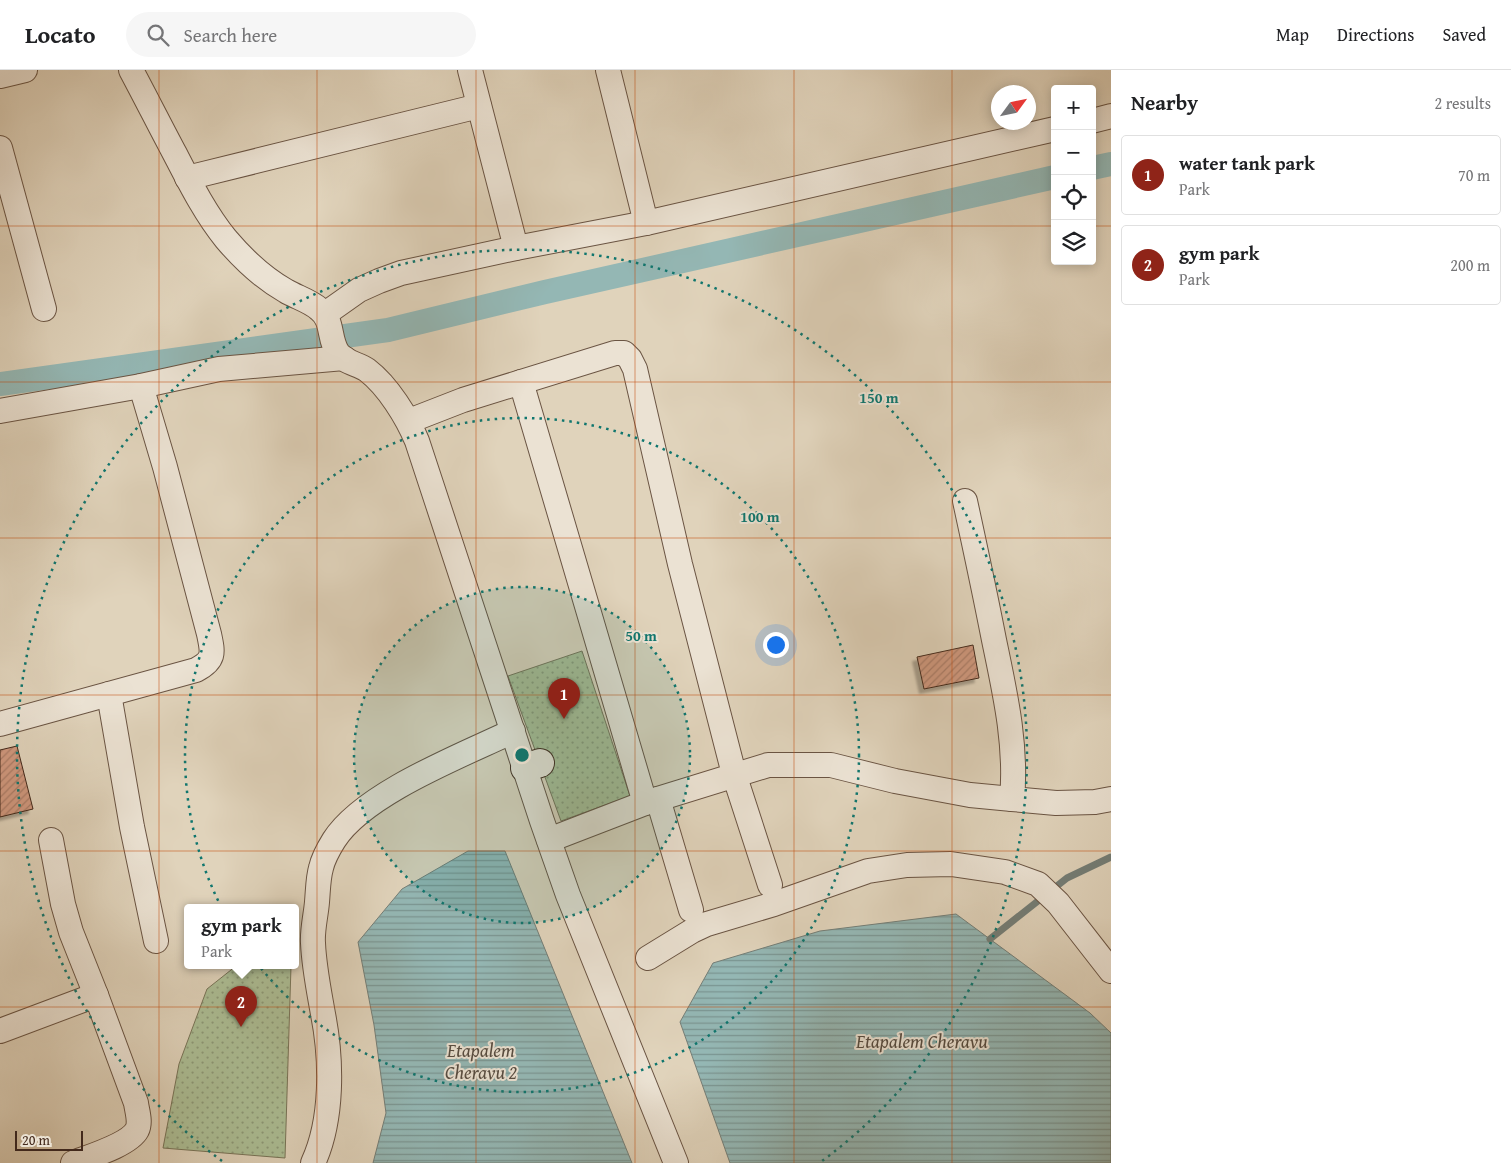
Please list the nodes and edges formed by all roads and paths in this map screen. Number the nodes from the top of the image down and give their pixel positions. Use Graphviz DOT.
graph roads {
  1 [pos="25,70"];
  2 [pos="131,70"];
  3 [pos="470,70"];
  4 [pos="608,70"];
  5 [pos="0,76"];
  6 [pos="479,106"];
  7 [pos="1111,116"];
  8 [pos="1096,120"];
  9 [pos="1051,130"];
  10 [pos="0,148"];
  11 [pos="187,178"];
  12 [pos="646,223"];
  13 [pos="516,248"];
  14 [pos="44,309"];
  15 [pos="328,319"];
  16 [pos="340,354"];
  17 [pos="521,382"];
  18 [pos="141,386"];
  19 [pos="0,412"];
  20 [pos="409,421"];
  21 [pos="965,501"];
  22 [pos="109,694"];
  23 [pos="0,724"];
  24 [pos="513,731"];
  25 [pos="734,774"];
  26 [pos="1012,799"];
  27 [pos="1111,799"];
  28 [pos="652,801"];
  29 [pos="51,840"];
  30 [pos="549,840"];
  31 [pos="770,885"];
  32 [pos="691,910"];
  33 [pos="156,941"];
  34 [pos="648,958"];
  35 [pos="1111,971"];
  36 [pos="96,995"];
  37 [pos="0,1031"];
  38 [pos="73,1163"];
  39 [pos="312,1163"];
  40 [pos="676,1163"];
  1 -- 5 [label="street"];
  2 -- 11 [label="street"];
  3 -- 6 [label="street"];
  4 -- 12 [label="street"];
  6 -- 11 [label="street"];
  6 -- 13 [label="street"];
  7 -- 8 [label="street"];
  9 -- 12 [label="street"];
  10 -- 14 [label="street"];
  11 -- 15 [label="street"];
  12 -- 13 [label="street"];
  13 -- 15 [label="street"];
  15 -- 16 [label="street"];
  16 -- 18 [label="street"];
  16 -- 20 [label="street"];
  17 -- 20 [label="street"];
  17 -- 25 [label="street"];
  17 -- 28 [label="street"];
  18 -- 19 [label="street"];
  18 -- 22 [label="street"];
  20 -- 24 [label="street"];
  21 -- 26 [label="street"];
  22 -- 23 [label="street"];
  22 -- 33 [label="street"];
  24 -- 30 [label="street"];
  24 -- 39 [label="street"];
  25 -- 26 [label="street"];
  25 -- 28 [label="street"];
  25 -- 31 [label="street"];
  26 -- 27 [label="street"];
  28 -- 30 [label="street"];
  28 -- 32 [label="street"];
  29 -- 36 [label="street"];
  30 -- 40 [label="street"];
  34 -- 35 [label="street"];
  36 -- 37 [label="street"];
  36 -- 38 [label="street"];
}
